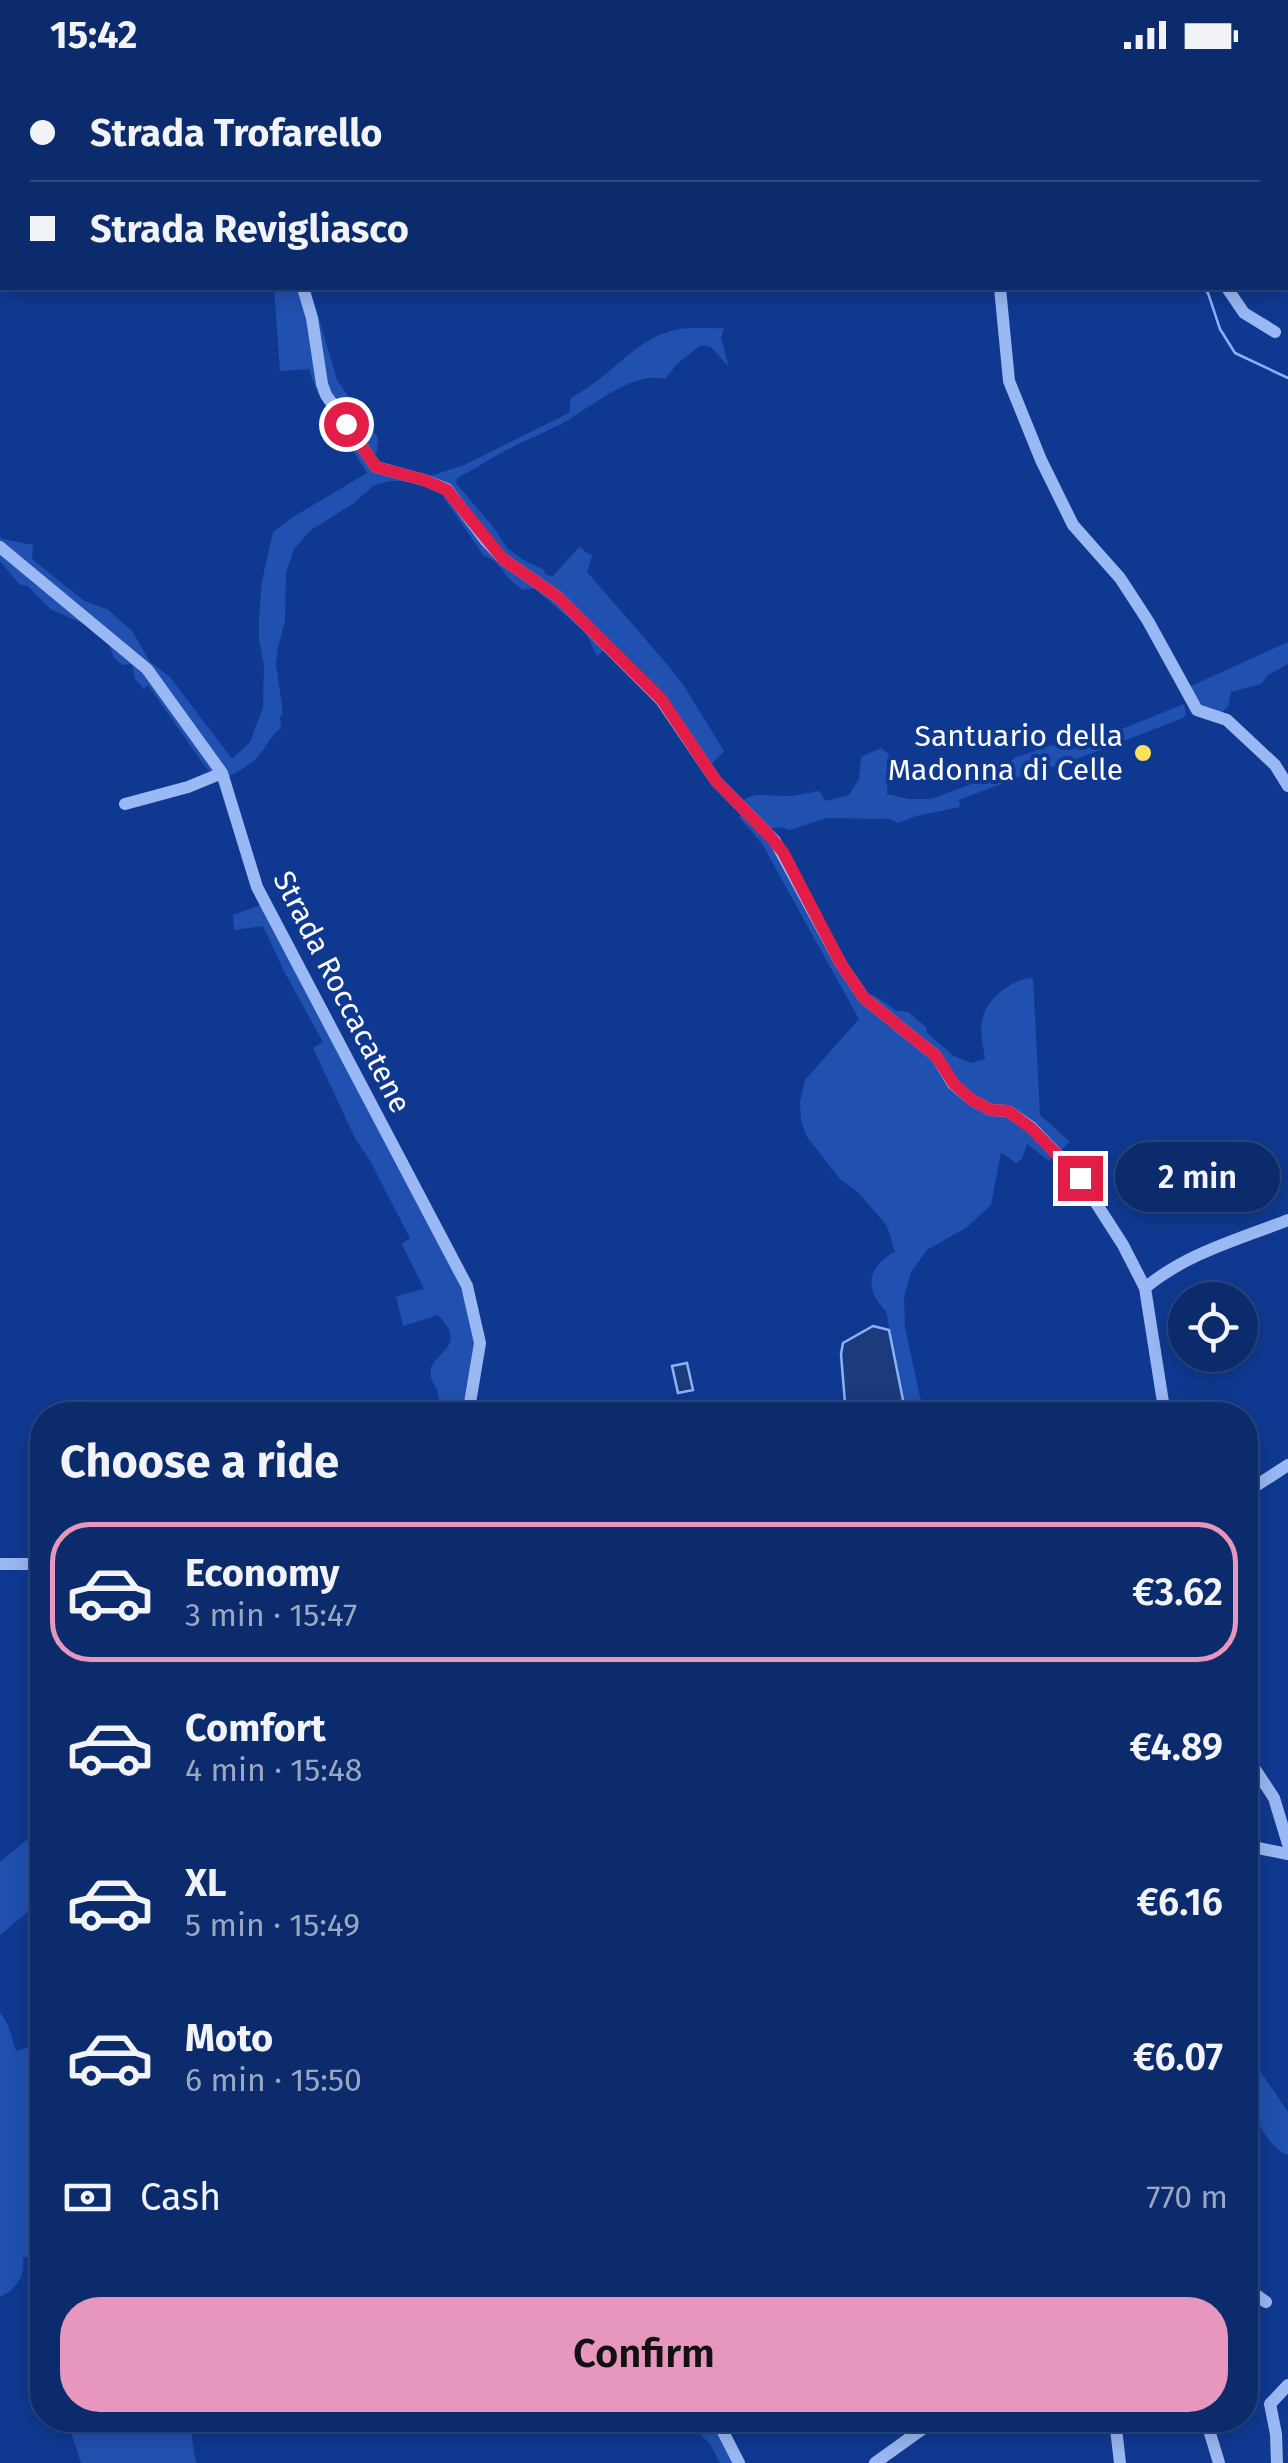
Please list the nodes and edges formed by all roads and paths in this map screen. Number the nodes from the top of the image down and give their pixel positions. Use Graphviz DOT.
graph roads {
  1 [pos="304,290"];
  2 [pos="1000,290"];
  3 [pos="1228,290"];
  4 [pos="1275,332"];
  5 [pos="0,547"];
  6 [pos="222,774"];
  7 [pos="1288,786"];
  8 [pos="125,804"];
  9 [pos="1288,1220"];
  10 [pos="1145,1288"];
  11 [pos="470,1402"];
  12 [pos="1163,1402"];
  13 [pos="1288,1464"];
  14 [pos="1258,1484"];
  15 [pos="0,1564"];
  16 [pos="30,1564"];
  17 [pos="1258,1774"];
  18 [pos="1288,1844"];
  19 [pos="1258,1848"];
  20 [pos="1288,1854"];
  21 [pos="1258,2296"];
  22 [pos="1266,2302"];
  23 [pos="1288,2385"];
  24 [pos="724,2432"];
  25 [pos="918,2432"];
  26 [pos="1116,2432"];
  27 [pos="1211,2432"];
  28 [pos="1218,2460"];
  29 [pos="740,2463"];
  30 [pos="875,2463"];
  31 [pos="1120,2463"];
  32 [pos="1277,2463"];
  1 -- 10 [label="street"];
  2 -- 7 [label="street"];
  3 -- 4 [label="street"];
  5 -- 6 [label="street, Strada Roccacatene"];
  6 -- 8 [label="street"];
  6 -- 11 [label="street, Strada Roccacatene"];
  9 -- 10 [label="street"];
  10 -- 12 [label="street"];
  13 -- 14 [label="street"];
  15 -- 16 [label="street"];
  17 -- 18 [label="street"];
  19 -- 20 [label="street"];
  21 -- 22 [label="street"];
  23 -- 32 [label="street"];
  24 -- 29 [label="street"];
  25 -- 30 [label="street"];
  26 -- 31 [label="street"];
  27 -- 28 [label="street"];
}
